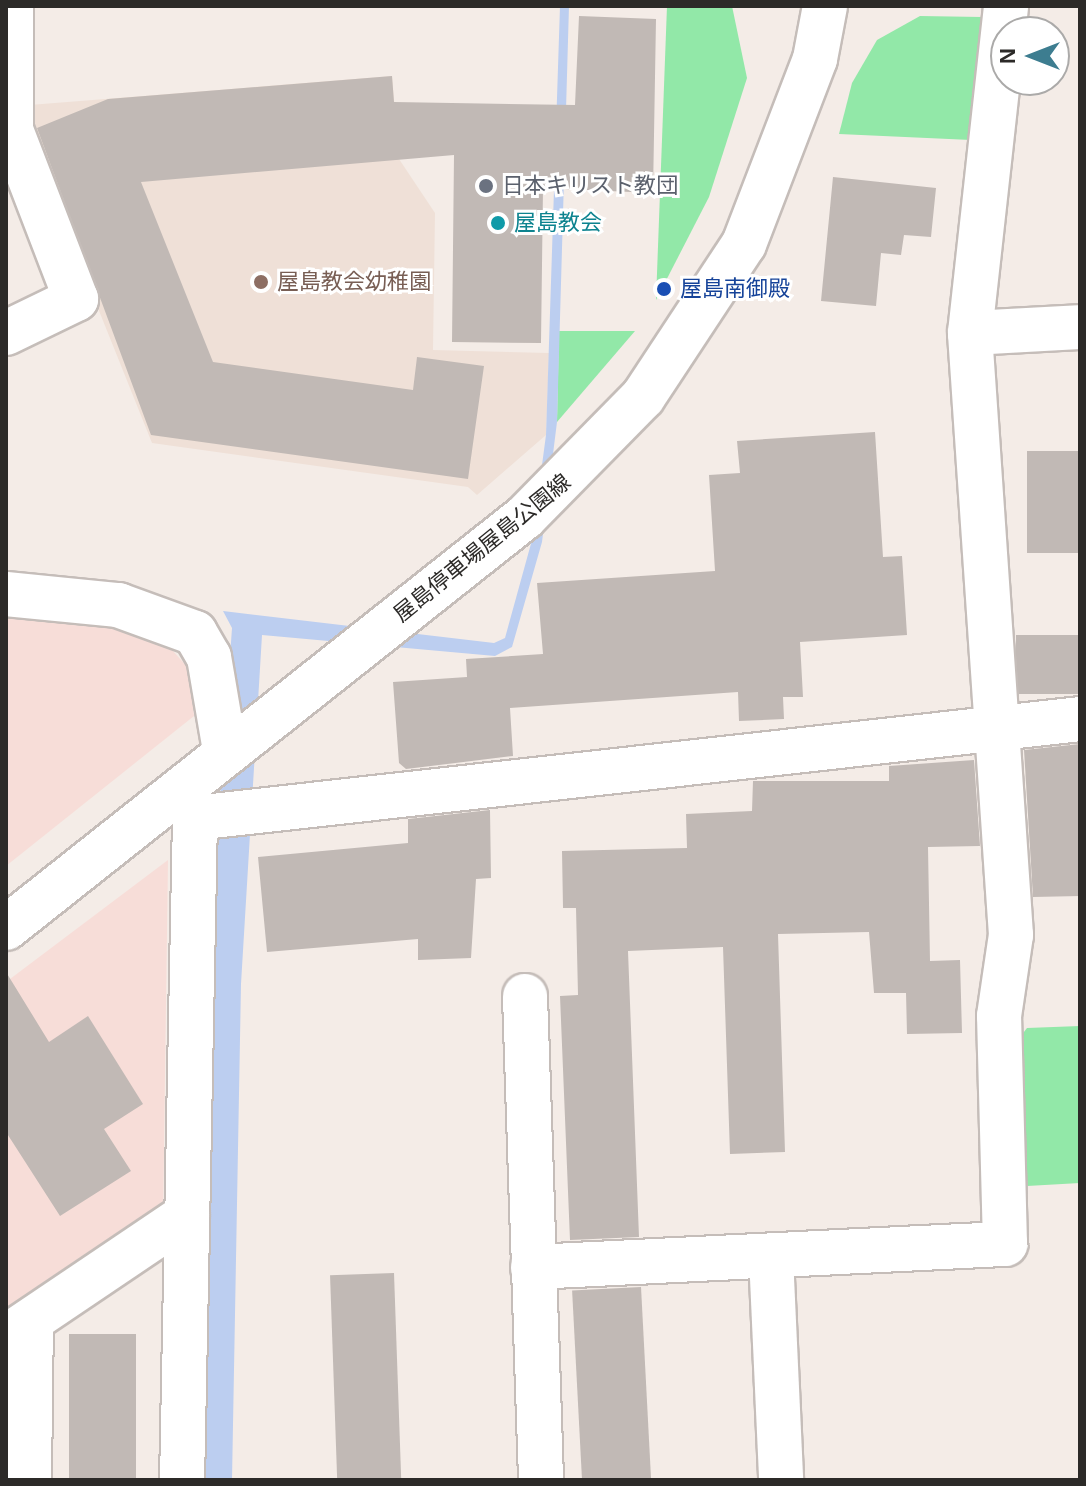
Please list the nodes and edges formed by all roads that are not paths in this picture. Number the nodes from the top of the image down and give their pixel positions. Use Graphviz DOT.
graph roads {
  1 [pos="11,6"];
  2 [pos="825,6"];
  3 [pos="1006,6"];
  4 [pos="1080,327"];
  5 [pos="6,333"];
  6 [pos="970,333"];
  7 [pos="6,594"];
  8 [pos="1080,719"];
  9 [pos="1001,728"];
  10 [pos="225,751"];
  11 [pos="186,805"];
  12 [pos="6,928"];
  13 [pos="525,996"];
  14 [pos="187,1215"];
  15 [pos="771,1256"];
  16 [pos="533,1267"];
  17 [pos="19,1329"];
  18 [pos="29,1480"];
  19 [pos="182,1480"];
  20 [pos="541,1480"];
  21 [pos="781,1480"];
  1 -- 5 [label="street"];
  2 -- 10 [label="street, 屋島停車場屋島公園線"];
  3 -- 6 [label="street"];
  4 -- 6 [label="street"];
  6 -- 9 [label="street"];
  7 -- 10 [label="street"];
  8 -- 9 [label="street"];
  9 -- 11 [label="street"];
  9 -- 15 [label="street"];
  10 -- 11 [label="street, 屋島停車場屋島公園線"];
  11 -- 12 [label="street, 屋島停車場屋島公園線"];
  11 -- 14 [label="street"];
  13 -- 16 [label="street"];
  14 -- 17 [label="street"];
  14 -- 19 [label="street"];
  15 -- 16 [label="street"];
  15 -- 21 [label="street"];
  16 -- 20 [label="street"];
  17 -- 18 [label="street"];
}
